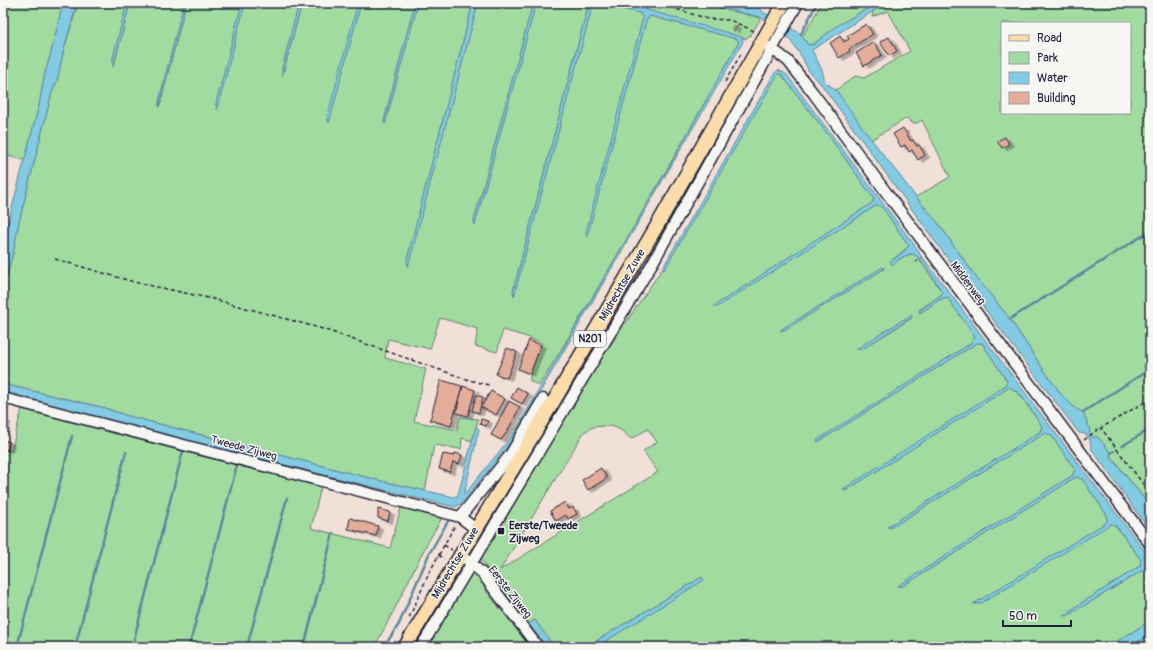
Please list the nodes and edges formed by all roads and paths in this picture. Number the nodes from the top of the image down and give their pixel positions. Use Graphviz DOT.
graph roads {
  1 [pos="657,3"];
  2 [pos="798,3"];
  3 [pos="784,12"];
  4 [pos="763,42"];
  5 [pos="927,254"];
  6 [pos="55,259"];
  7 [pos="916,262"];
  8 [pos="489,385"];
  9 [pos="3,398"];
  10 [pos="543,399"];
  11 [pos="1145,402"];
  12 [pos="1101,428"];
  13 [pos="1086,438"];
  14 [pos="1150,493"];
  15 [pos="460,517"];
  16 [pos="476,529"];
  17 [pos="1150,544"];
  18 [pos="438,555"];
  19 [pos="460,555"];
  20 [pos="444,559"];
  21 [pos="472,564"];
  22 [pos="408,620"];
  23 [pos="405,647"];
  24 [pos="421,647"];
  25 [pos="538,647"];
  1 -- 4 [label="path"];
  2 -- 3 [label="street, Mijdrechtse Zuwe"];
  3 -- 4 [label="main road, Mijdrechtse Zuwe / N201"];
  3 -- 4 [label="street, Mijdrechtse Zuwe"];
  4 -- 16 [label="main road, Mijdrechtse Zuwe / N201"];
  4 -- 17 [label="street, Middenweg"];
  4 -- 21 [label="street, Mijdrechtse Zuwe"];
  5 -- 7 [label="path"];
  6 -- 8 [label="path"];
  9 -- 15 [label="street, Tweede Zijweg"];
  10 -- 15 [label="street, Mijdrechtse Zuwe"];
  11 -- 12 [label="path"];
  12 -- 13 [label="path"];
  12 -- 14 [label="path"];
  15 -- 16 [label="street, Tweede Zijweg"];
  15 -- 18 [label="path, Mijdrechtse Zuwe"];
  16 -- 19 [label="main road, Mijdrechtse Zuwe / N201"];
  18 -- 20 [label="path"];
  18 -- 22 [label="path, Mijdrechtse Zuwe"];
  19 -- 21 [label="street, Eerste Zijweg"];
  19 -- 23 [label="main road, Mijdrechtse Zuwe / N201"];
  21 -- 24 [label="street, Mijdrechtse Zuwe"];
  21 -- 25 [label="street, Eerste Zijweg"];
}
